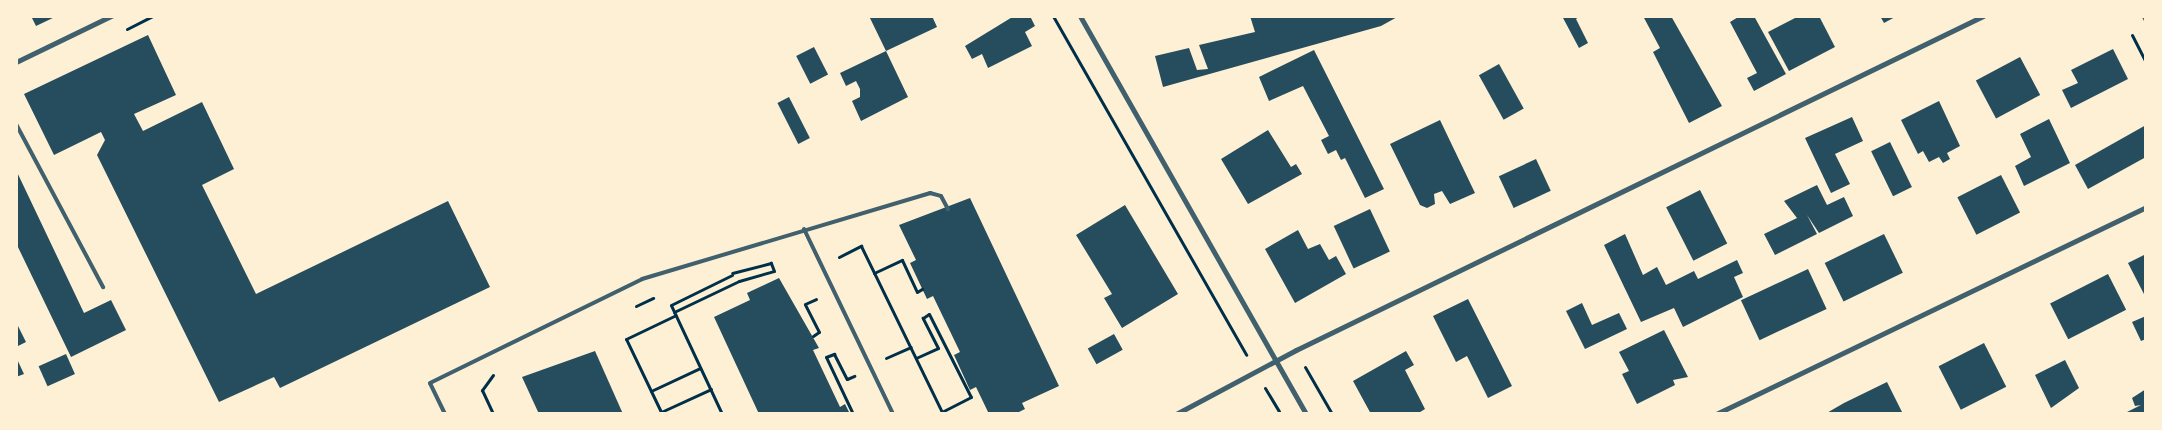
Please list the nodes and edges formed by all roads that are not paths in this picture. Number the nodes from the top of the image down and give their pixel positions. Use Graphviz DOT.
graph roads {
  1 [pos="111,16"];
  2 [pos="1080,16"];
  3 [pos="1983,16"];
  4 [pos="2144,16"];
  5 [pos="2146,20"];
  6 [pos="16,62"];
  7 [pos="16,124"];
  8 [pos="2146,208"];
  9 [pos="948,209"];
  10 [pos="804,229"];
  11 [pos="103,287"];
  12 [pos="1276,361"];
  13 [pos="445,414"];
  14 [pos="893,414"];
  15 [pos="1176,414"];
  16 [pos="1306,414"];
  17 [pos="1716,414"];
  1 -- 6 [label="street"];
  2 -- 12 [label="street"];
  3 -- 12 [label="street"];
  4 -- 5 [label="street"];
  7 -- 11 [label="lane"];
  8 -- 17 [label="street"];
  9 -- 10 [label="lane"];
  10 -- 13 [label="lane"];
  10 -- 14 [label="lane"];
  12 -- 15 [label="street"];
  12 -- 16 [label="street"];
}
